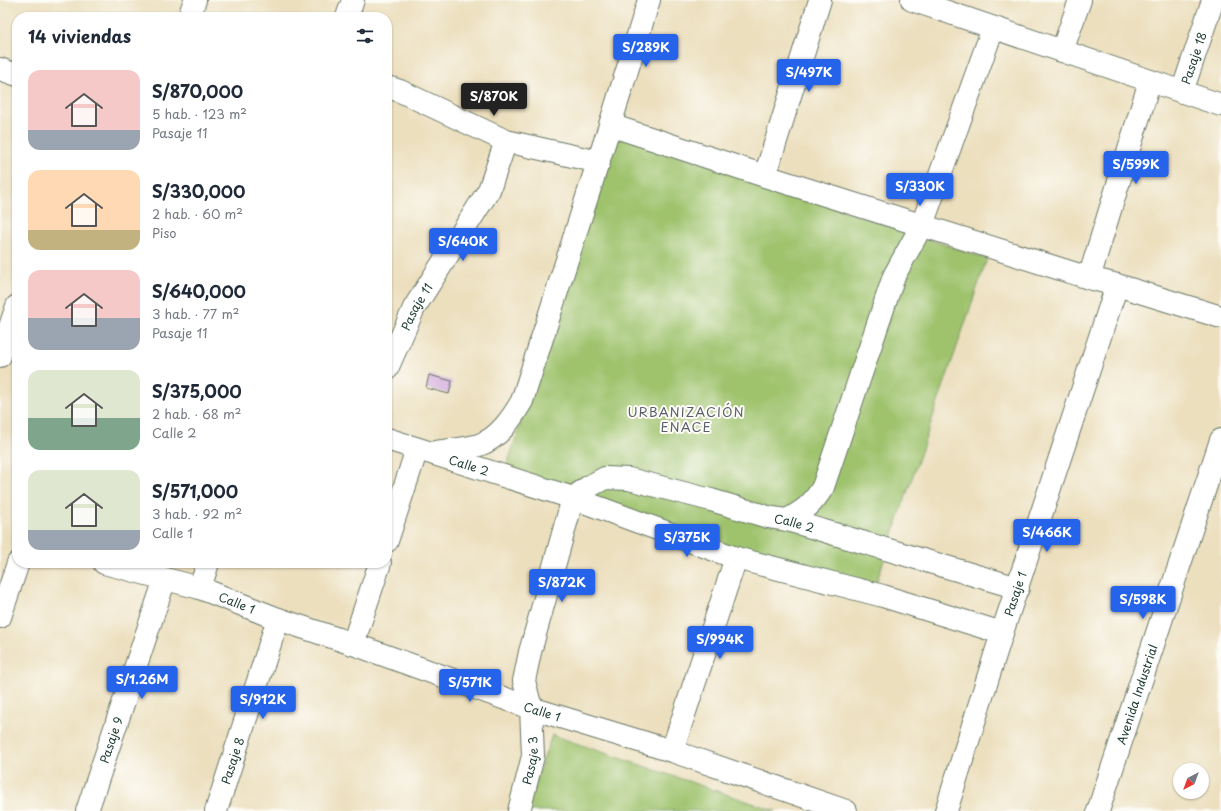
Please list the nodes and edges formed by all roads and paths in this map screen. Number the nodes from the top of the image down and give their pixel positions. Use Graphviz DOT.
graph roads {
  1 [pos="195,0"];
  2 [pos="353,0"];
  3 [pos="649,0"];
  4 [pos="820,0"];
  5 [pos="912,0"];
  6 [pos="1080,0"];
  7 [pos="1213,0"];
  8 [pos="191,12"];
  9 [pos="349,12"];
  10 [pos="993,28"];
  11 [pos="1062,51"];
  12 [pos="0,69"];
  13 [pos="12,73"];
  14 [pos="1150,81"];
  15 [pos="392,89"];
  16 [pos="1182,92"];
  17 [pos="1221,105"];
  18 [pos="610,125"];
  19 [pos="506,142"];
  20 [pos="598,162"];
  21 [pos="765,176"];
  22 [pos="922,225"];
  23 [pos="1089,278"];
  24 [pos="1117,286"];
  25 [pos="1221,318"];
  26 [pos="12,321"];
  27 [pos="0,356"];
  28 [pos="392,358"];
  29 [pos="1221,440"];
  30 [pos="392,441"];
  31 [pos="425,451"];
  32 [pos="573,498"];
  33 [pos="786,520"];
  34 [pos="392,529"];
  35 [pos="736,558"];
  36 [pos="16,568"];
  37 [pos="124,568"];
  38 [pos="206,568"];
  39 [pos="378,568"];
  40 [pos="165,578"];
  41 [pos="200,588"];
  42 [pos="1018,588"];
  43 [pos="0,617"];
  44 [pos="278,619"];
  45 [pos="1002,633"];
  46 [pos="353,644"];
  47 [pos="532,708"];
  48 [pos="672,751"];
  49 [pos="804,804"];
  50 [pos="87,811"];
  51 [pos="216,811"];
  52 [pos="519,811"];
  53 [pos="846,811"];
  54 [pos="946,811"];
  55 [pos="1098,811"];
  1 -- 8 [label="street"];
  2 -- 9 [label="street"];
  3 -- 18 [label="street"];
  4 -- 21 [label="street"];
  5 -- 10 [label="street"];
  6 -- 11 [label="street"];
  7 -- 16 [label="street, Pasaje 18"];
  10 -- 11 [label="street"];
  10 -- 22 [label="street"];
  11 -- 14 [label="street"];
  12 -- 13 [label="street"];
  14 -- 16 [label="street"];
  14 -- 23 [label="street"];
  15 -- 19 [label="street"];
  16 -- 17 [label="street"];
  18 -- 20 [label="street"];
  18 -- 21 [label="street"];
  19 -- 20 [label="street"];
  19 -- 28 [label="street, Pasaje 11"];
  20 -- 31 [label="street"];
  21 -- 22 [label="street"];
  22 -- 23 [label="street"];
  22 -- 33 [label="street"];
  23 -- 24 [label="street"];
  24 -- 25 [label="street"];
  24 -- 42 [label="street, Pasaje 1"];
  26 -- 27 [label="street"];
  29 -- 55 [label="street, Avenida Industrial"];
  30 -- 31 [label="street, Calle 2"];
  31 -- 32 [label="street, Calle 2"];
  31 -- 34 [label="street"];
  32 -- 33 [label="street, Calle 2"];
  32 -- 35 [label="street, Calle 2"];
  32 -- 47 [label="street, Pasaje 3"];
  33 -- 42 [label="street, Calle 2"];
  35 -- 45 [label="street, Calle 2"];
  35 -- 48 [label="street"];
  36 -- 43 [label="street"];
  37 -- 40 [label="street, Calle 1"];
  38 -- 41 [label="street"];
  39 -- 46 [label="street"];
  40 -- 41 [label="street, Calle 1"];
  40 -- 50 [label="street, Pasaje 9"];
  41 -- 44 [label="street, Calle 1"];
  42 -- 45 [label="street, Pasaje 1"];
  44 -- 46 [label="street, Calle 1"];
  44 -- 51 [label="street, Pasaje 8"];
  45 -- 54 [label="street, Pasaje 1"];
  46 -- 47 [label="street, Calle 1"];
  47 -- 48 [label="street, Calle 1"];
  47 -- 52 [label="street, Pasaje 3"];
  48 -- 49 [label="street, Calle 1"];
  49 -- 53 [label="street, Calle 1"];
}
